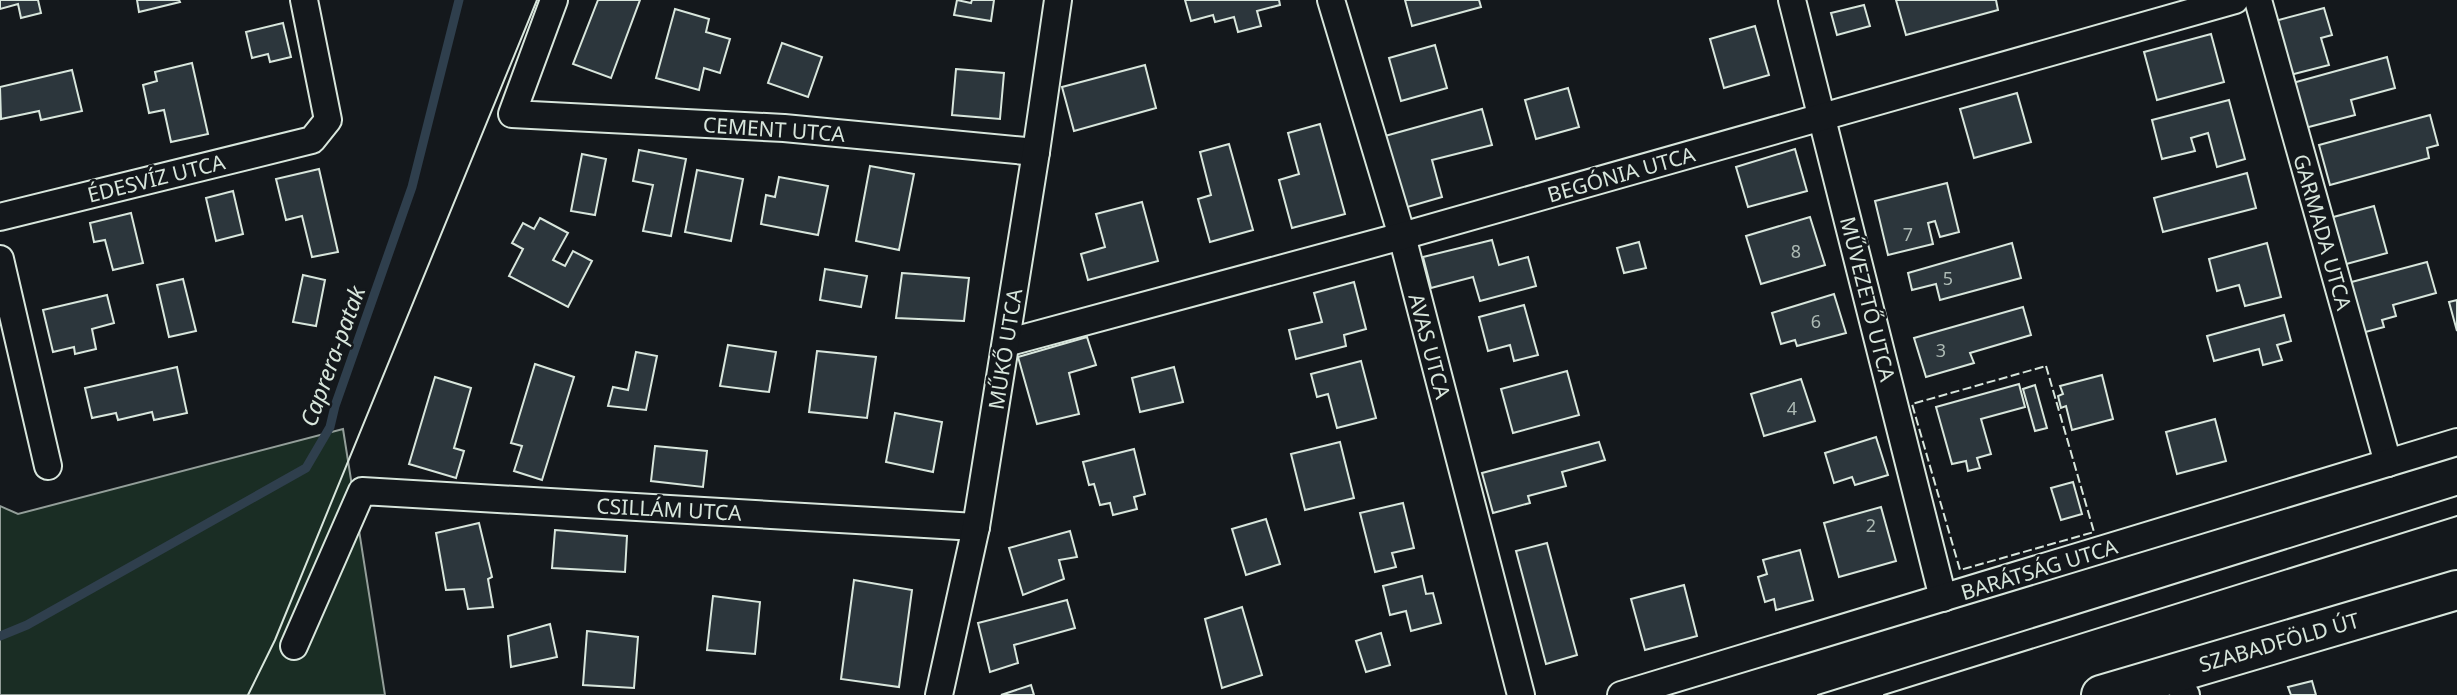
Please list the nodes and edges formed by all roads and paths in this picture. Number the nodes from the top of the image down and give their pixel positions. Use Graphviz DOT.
graph roads {
  1 [pos="304,0"];
  2 [pos="554,0"];
  3 [pos="1058,0"];
  4 [pos="1331,0"];
  5 [pos="1792,0"];
  6 [pos="2235,0"];
  7 [pos="2258,0"];
  8 [pos="1822,117"];
  9 [pos="1036,152"];
  10 [pos="0,217"];
  11 [pos="1402,236"];
  12 [pos="0,259"];
  13 [pos="1006,343"];
  14 [pos="2457,442"];
  15 [pos="2388,463"];
  16 [pos="48,466"];
  17 [pos="976,527"];
  18 [pos="2457,590"];
  19 [pos="1943,598"];
  20 [pos="294,646"];
  21 [pos="2179,684"];
  22 [pos="939,695"];
  23 [pos="1521,695"];
  24 [pos="1620,695"];
  25 [pos="2101,695"];
  1 -- 10 [label="street, ÉDESVÍZ UTCA"];
  2 -- 9 [label="street, CEMENT UTCA"];
  3 -- 9 [label="street, MŰKŐ UTCA"];
  4 -- 11 [label="street, AVAS UTCA"];
  5 -- 8 [label="street, MŰVEZETŐ UTCA"];
  6 -- 8 [label="street, BEGÓNIA UTCA"];
  7 -- 15 [label="street, GARMADA UTCA"];
  8 -- 11 [label="street, BEGÓNIA UTCA"];
  8 -- 19 [label="street, MŰVEZETŐ UTCA"];
  9 -- 13 [label="street, MŰKŐ UTCA"];
  11 -- 13 [label="street, BEGÓNIA UTCA"];
  11 -- 23 [label="street, AVAS UTCA"];
  12 -- 16 [label="street"];
  13 -- 17 [label="street, MŰKŐ UTCA"];
  14 -- 15 [label="street, BARÁTSÁG UTCA"];
  15 -- 19 [label="street, BARÁTSÁG UTCA"];
  17 -- 20 [label="street, CSILLÁM UTCA"];
  17 -- 22 [label="street, MŰKŐ UTCA"];
  18 -- 21 [label="main road, SZABADFÖLD ÚT"];
  19 -- 24 [label="street, BARÁTSÁG UTCA"];
  21 -- 25 [label="main road, SZABADFÖLD ÚT"];
}
